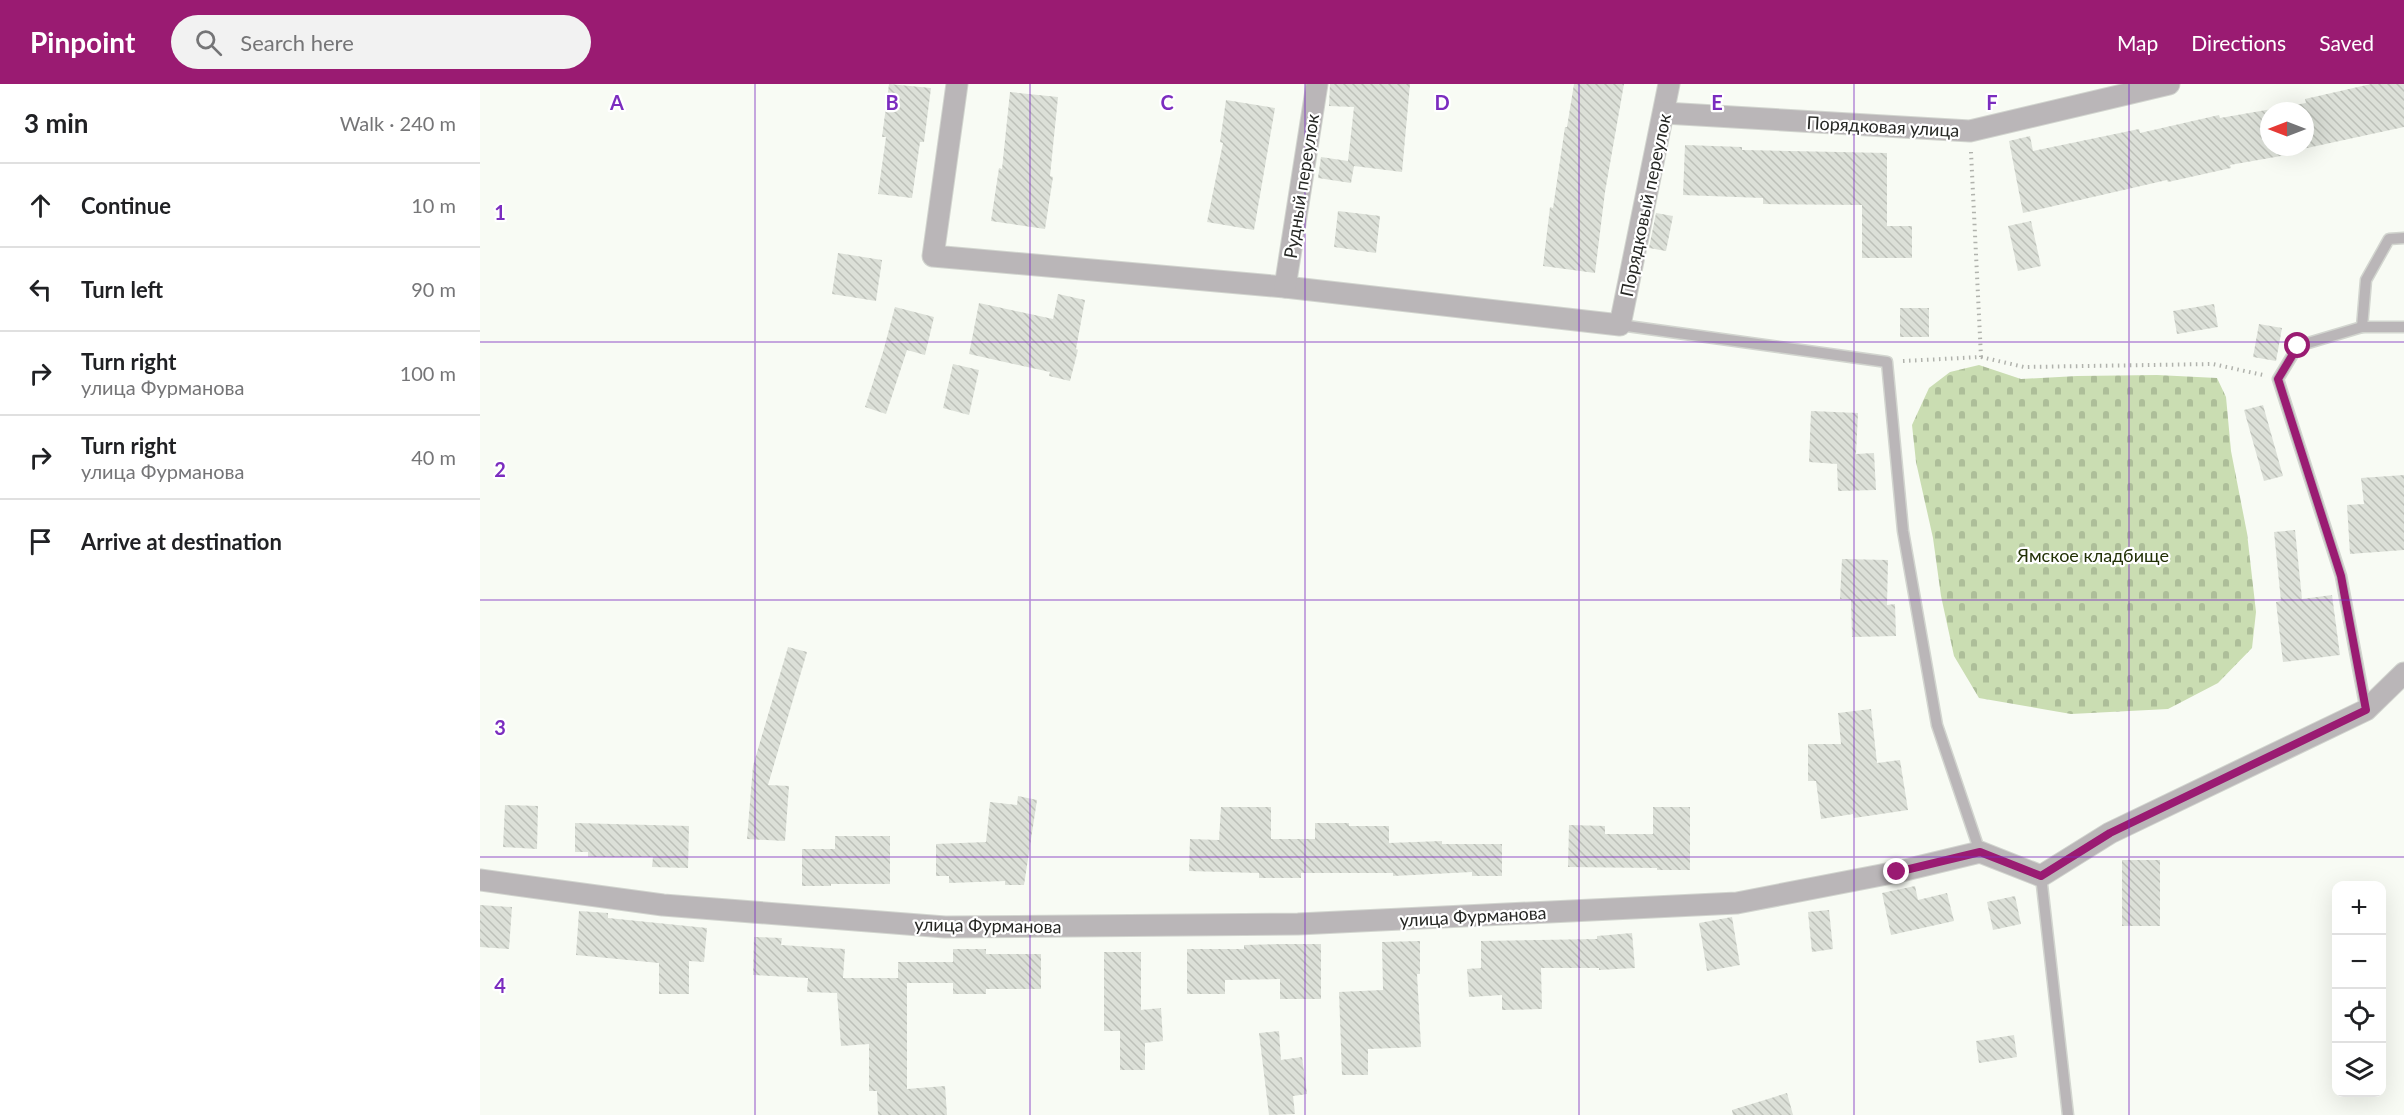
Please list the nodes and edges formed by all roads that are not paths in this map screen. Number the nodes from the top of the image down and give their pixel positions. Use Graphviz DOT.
graph roads {
  1 [pos="957,84"];
  2 [pos="1317,84"];
  3 [pos="1669,84"];
  4 [pos="2169,84"];
  5 [pos="1664,113"];
  6 [pos="2404,238"];
  7 [pos="1285,287"];
  8 [pos="1620,325"];
  9 [pos="2362,327"];
  10 [pos="2404,327"];
  11 [pos="2404,673"];
  12 [pos="2366,710"];
  13 [pos="1980,852"];
  14 [pos="2041,876"];
  15 [pos="480,880"];
  16 [pos="2068,1115"];
  1 -- 7 [label="street"];
  2 -- 7 [label="street, Рудный переулок"];
  3 -- 5 [label="street, Порядковый переулок"];
  4 -- 5 [label="street, Порядковая улица"];
  5 -- 8 [label="street, Порядковый переулок"];
  6 -- 9 [label="lane"];
  7 -- 8 [label="street"];
  8 -- 13 [label="lane"];
  9 -- 10 [label="lane"];
  9 -- 12 [label="lane"];
  11 -- 12 [label="street"];
  12 -- 14 [label="street"];
  13 -- 14 [label="street"];
  13 -- 15 [label="street, улица Фурманова"];
  14 -- 16 [label="lane"];
}
